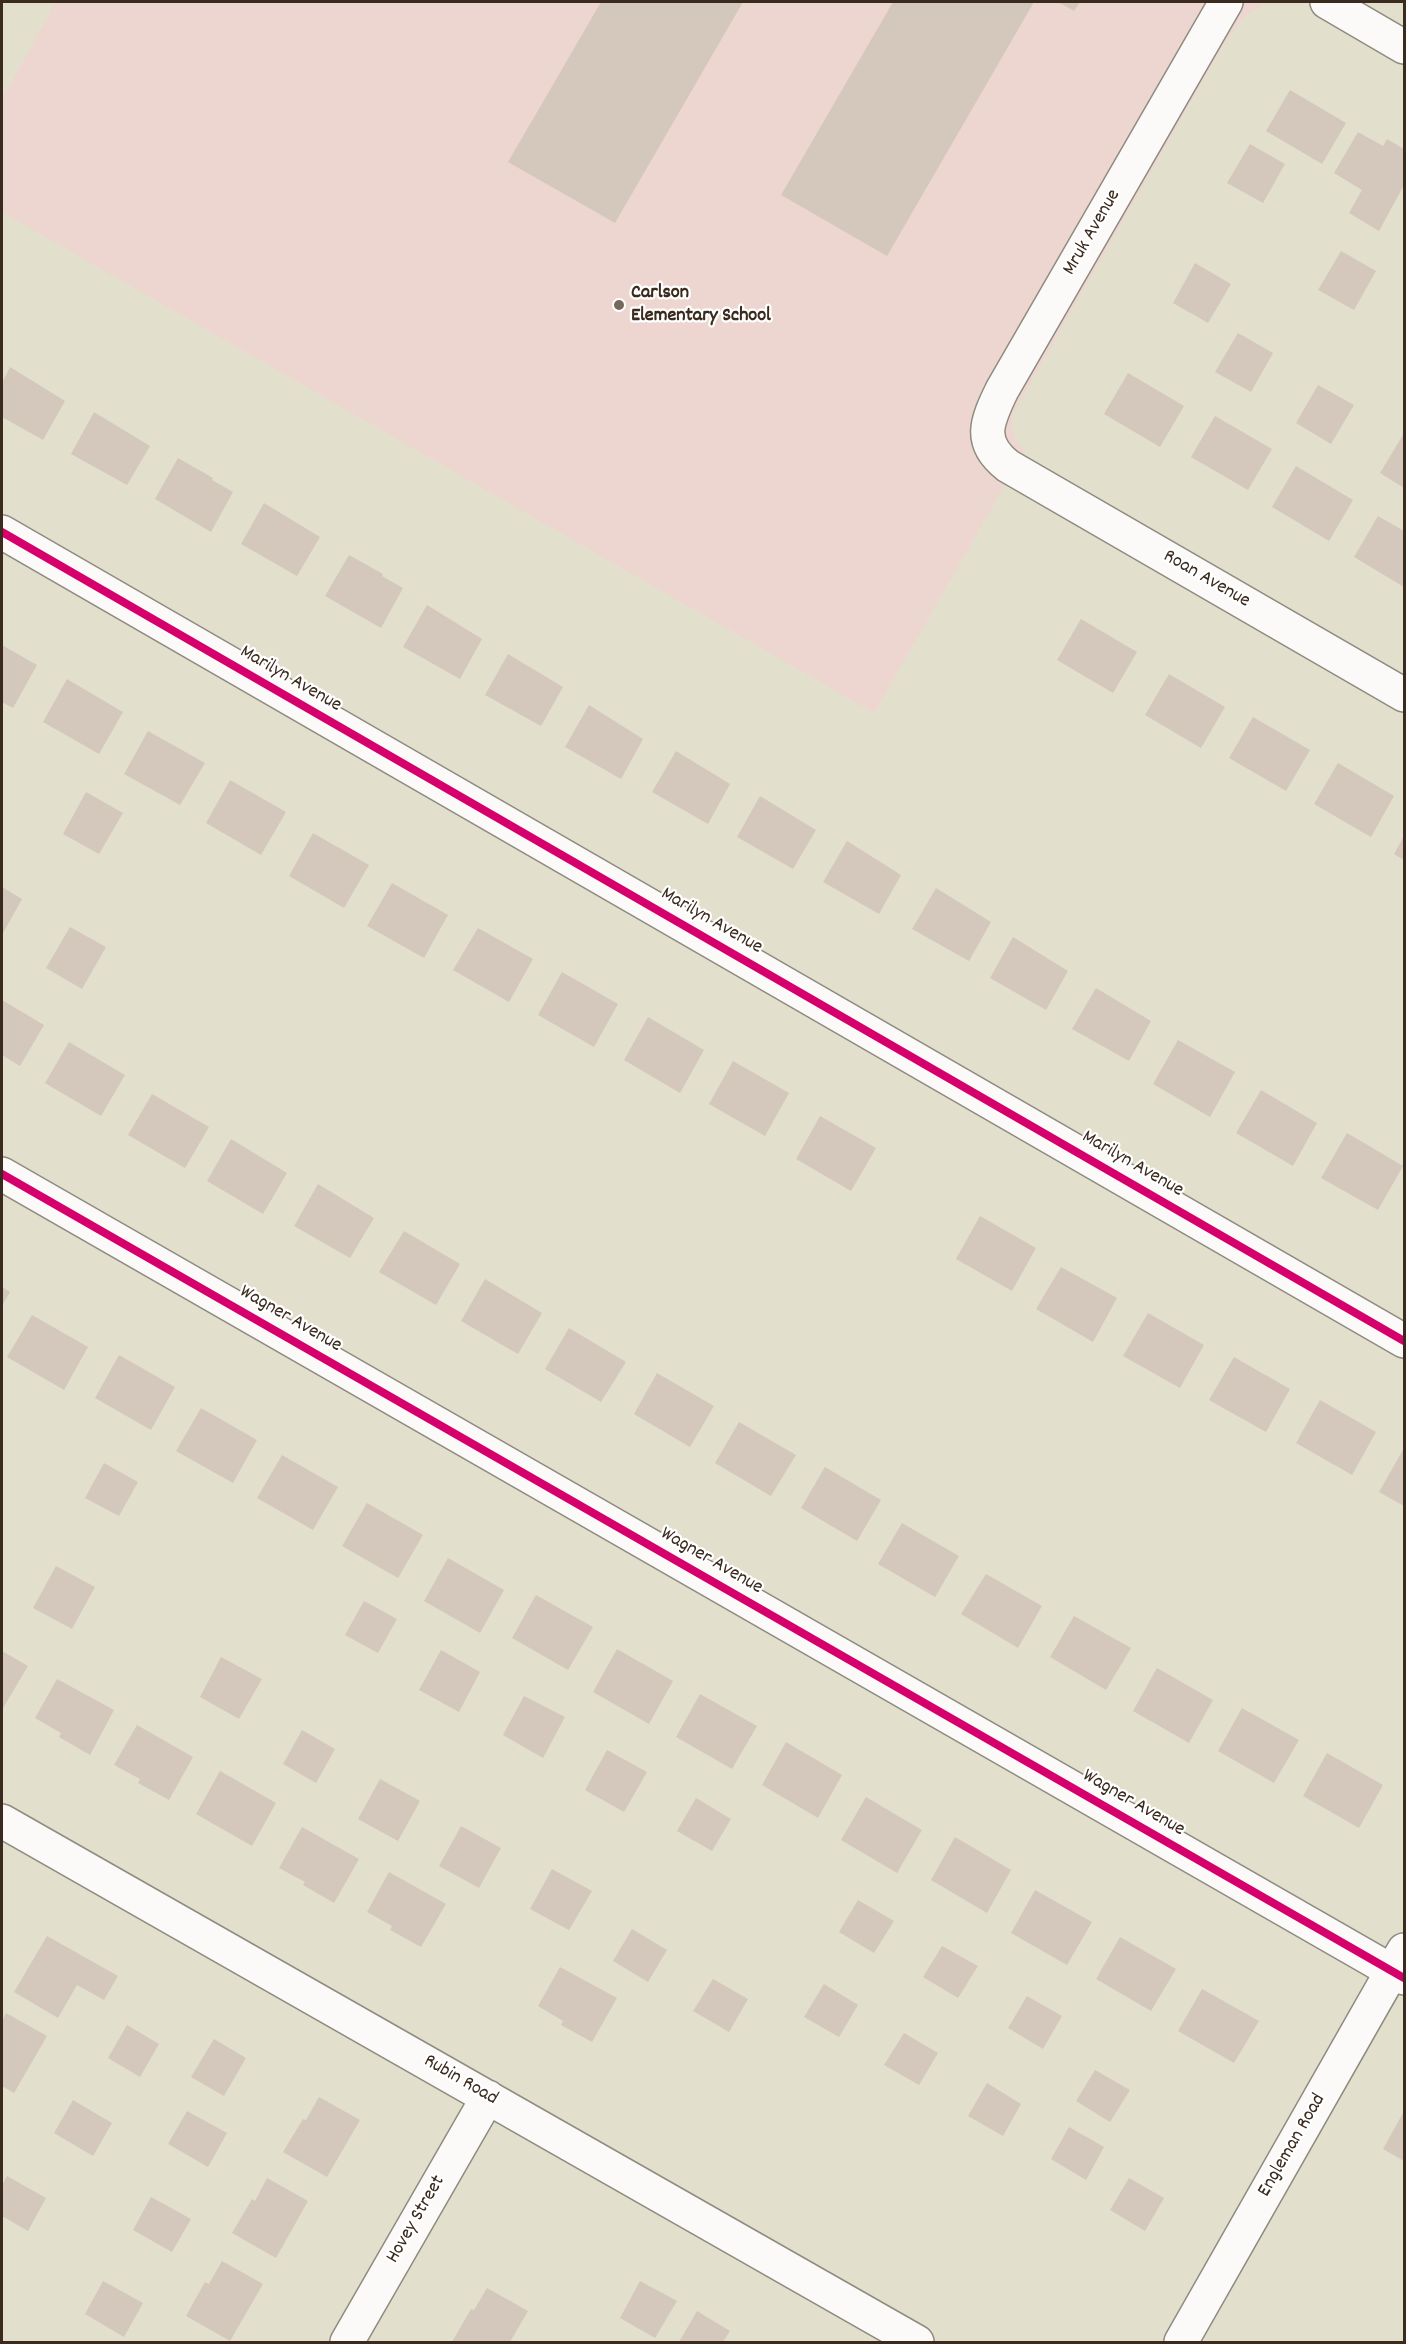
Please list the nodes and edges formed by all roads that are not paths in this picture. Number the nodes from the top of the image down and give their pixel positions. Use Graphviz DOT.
graph roads {
  1 [pos="1226,2"];
  2 [pos="1327,2"];
  3 [pos="1404,47"];
  4 [pos="1008,466"];
  5 [pos="2,532"];
  6 [pos="1404,695"];
  7 [pos="2,1174"];
  8 [pos="1404,1341"];
  9 [pos="2,1821"];
  10 [pos="1400,1966"];
  11 [pos="488,2097"];
  12 [pos="347,2343"];
  13 [pos="917,2343"];
  14 [pos="1181,2343"];
  1 -- 4 [label="street, Mruk Avenue"];
  2 -- 3 [label="street"];
  4 -- 6 [label="street, Roan Avenue"];
  5 -- 8 [label="street, Marilyn Avenue"];
  7 -- 10 [label="street, Wagner Avenue"];
  9 -- 11 [label="street, Rubin Road"];
  10 -- 14 [label="street, Engleman Road"];
  11 -- 12 [label="street, Hovey Street"];
  11 -- 13 [label="street, Rubin Road"];
}
